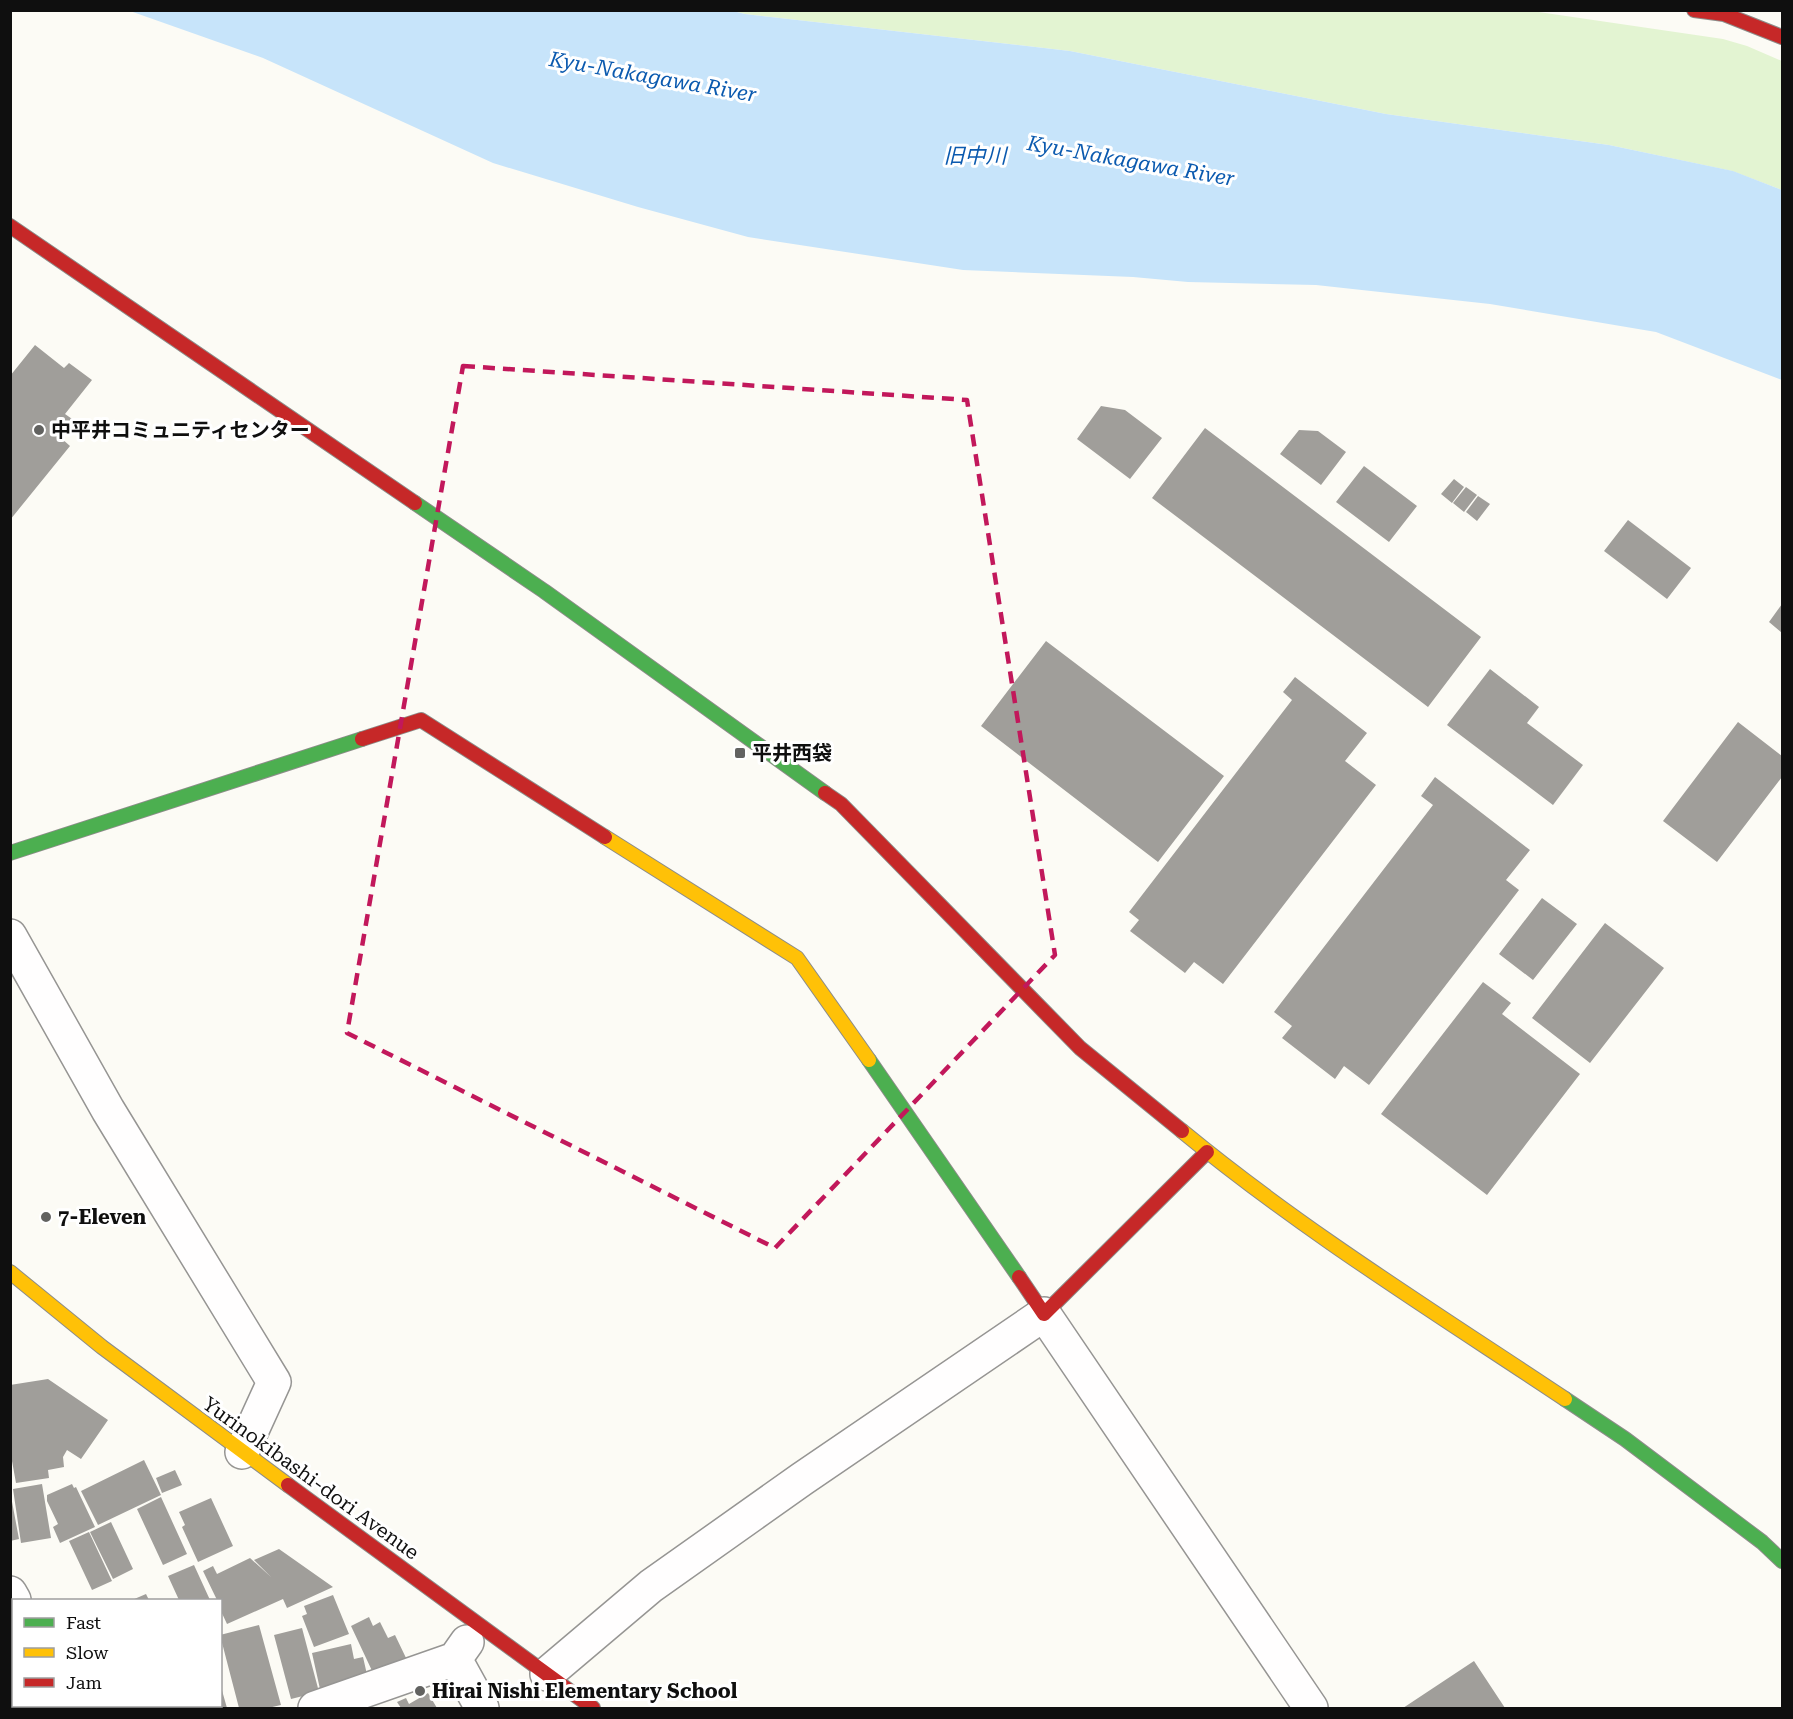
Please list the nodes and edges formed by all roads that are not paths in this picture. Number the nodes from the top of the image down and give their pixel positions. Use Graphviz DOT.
graph roads {
  1 [pos="1694,10"];
  2 [pos="1782,37"];
  3 [pos="10,226"];
  4 [pos="10,853"];
  5 [pos="10,936"];
  6 [pos="1207,1152"];
  7 [pos="10,1272"];
  8 [pos="1044,1314"];
  9 [pos="242,1452"];
  10 [pos="1782,1561"];
  11 [pos="479,1626"];
  12 [pos="455,1659"];
  13 [pos="547,1674"];
  14 [pos="315,1708"];
  15 [pos="482,1708"];
  16 [pos="593,1708"];
  17 [pos="1311,1708"];
  1 -- 2 [label="street"];
  3 -- 6 [label="street"];
  4 -- 8 [label="street"];
  5 -- 9 [label="street"];
  6 -- 8 [label="street"];
  6 -- 10 [label="street"];
  7 -- 9 [label="street, Yurinokibashi-dori Avenue"];
  8 -- 13 [label="street"];
  8 -- 17 [label="street"];
  9 -- 11 [label="street, Yurinokibashi-dori Avenue"];
  11 -- 12 [label="street"];
  11 -- 13 [label="street, Yurinokibashi-dori Avenue"];
  12 -- 14 [label="street"];
  12 -- 15 [label="street"];
  13 -- 16 [label="street, Yurinokibashi-dori Avenue"];
}
